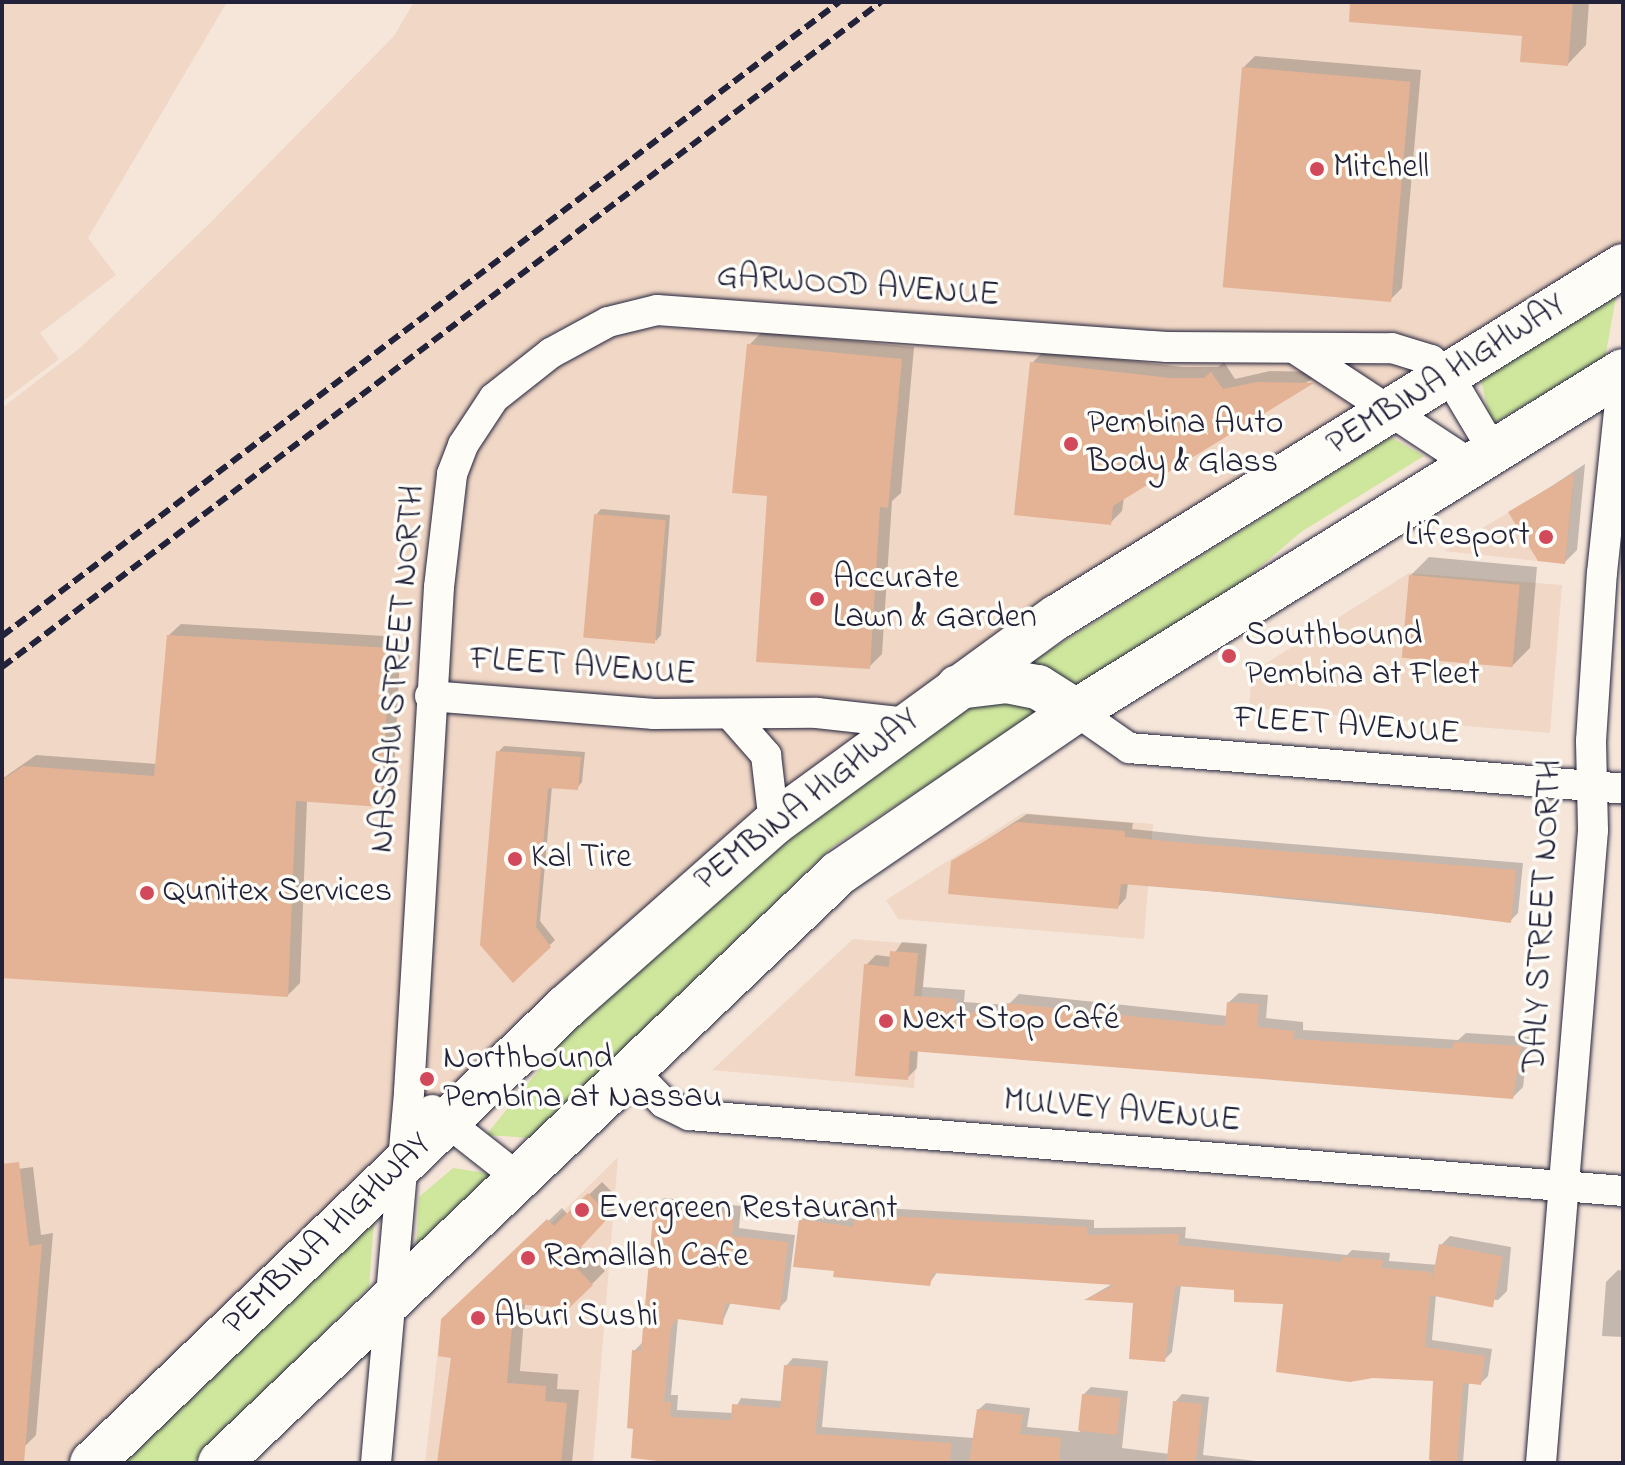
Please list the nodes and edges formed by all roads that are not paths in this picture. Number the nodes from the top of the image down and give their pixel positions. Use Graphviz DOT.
graph roads {
  1 [pos="1623,266"];
  2 [pos="1297,350"];
  3 [pos="1623,372"];
  4 [pos="1450,378"];
  5 [pos="1394,412"];
  6 [pos="463,445"];
  7 [pos="1483,458"];
  8 [pos="955,687"];
  9 [pos="430,696"];
  10 [pos="1076,711"];
  11 [pos="730,714"];
  12 [pos="907,723"];
  13 [pos="1593,785"];
  14 [pos="1623,789"];
  15 [pos="774,823"];
  16 [pos="631,1069"];
  17 [pos="409,1092"];
  18 [pos="446,1121"];
  19 [pos="403,1162"];
  20 [pos="517,1177"];
  21 [pos="1566,1186"];
  22 [pos="1623,1191"];
  23 [pos="386,1302"];
  24 [pos="92,1463"];
  25 [pos="220,1463"];
  26 [pos="376,1463"];
  27 [pos="1541,1463"];
  1 -- 4 [label="main road, PEMBINA HIGHWAY"];
  2 -- 4 [label="street, GARWOOD AVENUE"];
  2 -- 5 [label="street"];
  2 -- 6 [label="street, GARWOOD AVENUE"];
  3 -- 7 [label="main road"];
  3 -- 13 [label="street, DALY STREET NORTH"];
  4 -- 5 [label="main road, PEMBINA HIGHWAY"];
  4 -- 7 [label="street, GARWOOD AVENUE"];
  5 -- 7 [label="street"];
  5 -- 8 [label="main road, PEMBINA HIGHWAY"];
  6 -- 9 [label="street, NASSAU STREET NORTH"];
  7 -- 10 [label="main road"];
  8 -- 10 [label="main road"];
  8 -- 12 [label="main road, PEMBINA HIGHWAY"];
  9 -- 11 [label="street, FLEET AVENUE"];
  9 -- 17 [label="street, NASSAU STREET NORTH"];
  10 -- 13 [label="street, FLEET AVENUE"];
  10 -- 16 [label="main road"];
  11 -- 12 [label="street, FLEET AVENUE"];
  11 -- 15 [label="street, FLEET AVENUE"];
  12 -- 15 [label="main road, PEMBINA HIGHWAY"];
  13 -- 14 [label="street, FLEET AVENUE"];
  13 -- 21 [label="street, DALY STREET NORTH"];
  15 -- 18 [label="main road, PEMBINA HIGHWAY"];
  16 -- 20 [label="main road"];
  16 -- 21 [label="street, MULVEY AVENUE"];
  17 -- 18 [label="street"];
  17 -- 19 [label="street, NASSAU STREET NORTH"];
  18 -- 19 [label="main road, PEMBINA HIGHWAY"];
  18 -- 20 [label="street"];
  19 -- 23 [label="street, NASSAU STREET NORTH"];
  19 -- 24 [label="main road, PEMBINA HIGHWAY"];
  20 -- 23 [label="main road"];
  21 -- 22 [label="street, MULVEY AVENUE"];
  21 -- 27 [label="street, DALY STREET NORTH"];
  23 -- 25 [label="main road"];
  23 -- 26 [label="street, NASSAU STREET NORTH"];
}
